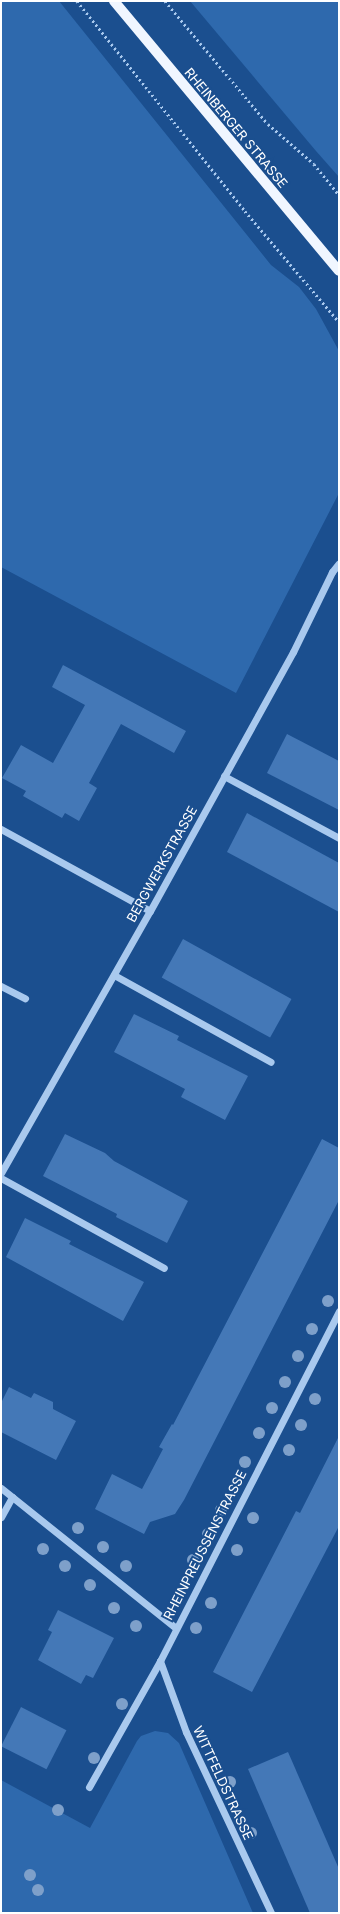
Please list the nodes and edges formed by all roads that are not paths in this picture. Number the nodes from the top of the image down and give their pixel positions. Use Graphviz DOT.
graph roads {
  1 [pos="114,1"];
  2 [pos="339,271"];
  3 [pos="339,563"];
  4 [pos="224,776"];
  5 [pos="1,829"];
  6 [pos="339,838"];
  7 [pos="150,911"];
  8 [pos="114,975"];
  9 [pos="1,986"];
  10 [pos="25,998"];
  11 [pos="271,1062"];
  12 [pos="1,1173"];
  13 [pos="1,1178"];
  14 [pos="164,1268"];
  15 [pos="339,1311"];
  16 [pos="1,1488"];
  17 [pos="12,1497"];
  18 [pos="1,1517"];
  19 [pos="176,1628"];
  20 [pos="160,1661"];
  21 [pos="89,1787"];
  22 [pos="271,1913"];
  1 -- 2 [label="main road, RHEINBERGER STRASSE"];
  3 -- 4 [label="street, BERGWERKSTRASSE"];
  4 -- 6 [label="street"];
  4 -- 7 [label="street, BERGWERKSTRASSE"];
  5 -- 7 [label="street"];
  7 -- 8 [label="street, BERGWERKSTRASSE"];
  8 -- 11 [label="street"];
  8 -- 12 [label="street, BERGWERKSTRASSE"];
  9 -- 10 [label="street"];
  13 -- 14 [label="street"];
  15 -- 19 [label="street, RHEINPREUSSENSTRASSE"];
  16 -- 17 [label="street"];
  17 -- 18 [label="street"];
  17 -- 19 [label="street"];
  19 -- 20 [label="street, RHEINPREUSSENSTRASSE"];
  20 -- 21 [label="street, RHEINPREUSSENSTRASSE"];
  20 -- 22 [label="street, WITTFELDSTRASSE"];
}
